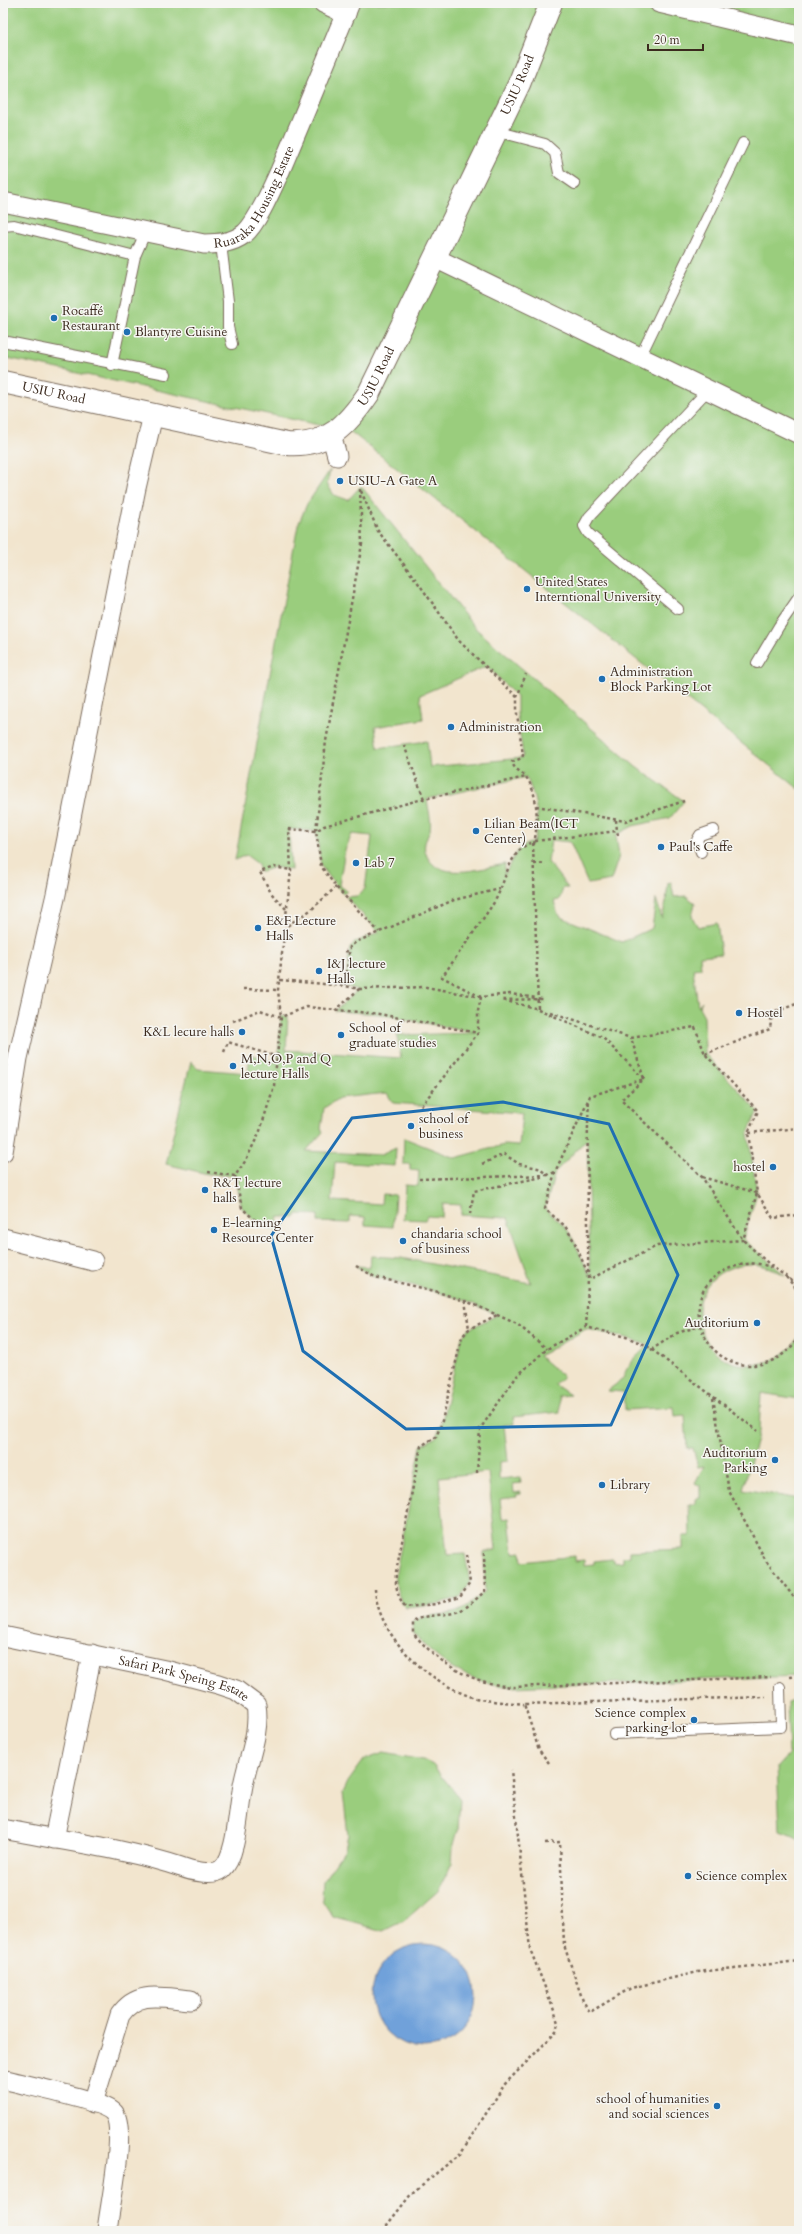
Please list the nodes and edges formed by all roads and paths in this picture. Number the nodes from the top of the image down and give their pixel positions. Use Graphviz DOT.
graph roads {
  1 [pos="323,3"];
  2 [pos="551,3"];
  3 [pos="658,3"];
  4 [pos="348,8"];
  5 [pos="799,36"];
  6 [pos="496,131"];
  7 [pos="743,143"];
  8 [pos="575,184"];
  9 [pos="3,202"];
  10 [pos="3,226"];
  11 [pos="144,233"];
  12 [pos="221,244"];
  13 [pos="135,256"];
  14 [pos="434,258"];
  15 [pos="3,341"];
  16 [pos="232,344"];
  17 [pos="640,357"];
  18 [pos="112,365"];
  19 [pos="166,374"];
  20 [pos="3,382"];
  21 [pos="708,391"];
  22 [pos="153,415"];
  23 [pos="331,434"];
  24 [pos="799,434"];
  25 [pos="337,456"];
  26 [pos="799,597"];
  27 [pos="678,609"];
  28 [pos="757,663"];
  29 [pos="526,674"];
  30 [pos="517,696"];
  31 [pos="404,745"];
  32 [pos="526,777"];
  33 [pos="424,799"];
  34 [pos="684,802"];
  35 [pos="536,806"];
  36 [pos="616,820"];
  37 [pos="714,830"];
  38 [pos="316,831"];
  39 [pos="618,831"];
  40 [pos="618,835"];
  41 [pos="534,842"];
  42 [pos="701,852"];
  43 [pos="545,863"];
  44 [pos="534,864"];
  45 [pos="291,870"];
  46 [pos="336,887"];
  47 [pos="501,889"];
  48 [pos="286,910"];
  49 [pos="379,932"];
  50 [pos="282,946"];
  51 [pos="345,951"];
  52 [pos="350,952"];
  53 [pos="280,980"];
  54 [pos="345,986"];
  55 [pos="243,989"];
  56 [pos="359,989"];
  57 [pos="278,990"];
  58 [pos="482,997"];
  59 [pos="799,1003"];
  60 [pos="538,1009"];
  61 [pos="335,1011"];
  62 [pos="281,1017"];
  63 [pos="233,1021"];
  64 [pos="478,1033"];
  65 [pos="632,1038"];
  66 [pos="224,1052"];
  67 [pos="705,1054"];
  68 [pos="278,1057"];
  69 [pos="644,1078"];
  70 [pos="590,1096"];
  71 [pos="421,1106"];
  72 [pos="799,1128"];
  73 [pos="748,1133"];
  74 [pos="3,1152"];
  75 [pos="482,1164"];
  76 [pos="208,1172"];
  77 [pos="555,1172"];
  78 [pos="235,1176"];
  79 [pos="548,1176"];
  80 [pos="702,1178"];
  81 [pos="419,1179"];
  82 [pos="757,1193"];
  83 [pos="470,1214"];
  84 [pos="799,1215"];
  85 [pos="272,1222"];
  86 [pos="3,1238"];
  87 [pos="743,1240"];
  88 [pos="93,1261"];
  89 [pos="356,1266"];
  90 [pos="590,1279"];
  91 [pos="799,1286"];
  92 [pos="799,1297"];
  93 [pos="465,1300"];
  94 [pos="497,1315"];
  95 [pos="700,1326"];
  96 [pos="586,1327"];
  97 [pos="469,1329"];
  98 [pos="799,1336"];
  99 [pos="547,1349"];
  100 [pos="651,1350"];
  101 [pos="713,1398"];
  102 [pos="758,1431"];
  103 [pos="477,1473"];
  104 [pos="484,1553"];
  105 [pos="466,1555"];
  106 [pos="376,1589"];
  107 [pos="799,1604"];
  108 [pos="3,1636"];
  109 [pos="92,1654"];
  110 [pos="799,1676"];
  111 [pos="775,1677"];
  112 [pos="783,1677"];
  113 [pos="780,1687"];
  114 [pos="769,1703"];
  115 [pos="524,1704"];
  116 [pos="614,1734"];
  117 [pos="549,1763"];
  118 [pos="511,1770"];
  119 [pos="3,1829"];
  120 [pos="54,1839"];
  121 [pos="545,1843"];
  122 [pos="799,1961"];
  123 [pos="191,2000"];
  124 [pos="3,2079"];
  125 [pos="93,2103"];
  126 [pos="107,2231"];
  127 [pos="391,2231"];
  1 -- 4 [label="street, Ruaraka Housing Estate"];
  2 -- 6 [label="street, USIU Road"];
  3 -- 5 [label="street"];
  4 -- 12 [label="street, Ruaraka Housing Estate"];
  6 -- 8 [label="lane"];
  6 -- 14 [label="street, USIU Road"];
  7 -- 17 [label="lane"];
  9 -- 11 [label="street, Ruaraka Housing Estate"];
  10 -- 13 [label="lane"];
  11 -- 12 [label="street, Ruaraka Housing Estate"];
  11 -- 13 [label="lane"];
  12 -- 16 [label="lane"];
  13 -- 18 [label="lane"];
  14 -- 17 [label="street"];
  14 -- 23 [label="street, USIU Road"];
  15 -- 18 [label="lane"];
  17 -- 21 [label="street"];
  18 -- 19 [label="lane"];
  20 -- 22 [label="street, USIU Road"];
  21 -- 24 [label="street"];
  21 -- 27 [label="lane"];
  22 -- 23 [label="street, USIU Road"];
  22 -- 74 [label="street"];
  23 -- 25 [label="street"];
  26 -- 28 [label="lane"];
  29 -- 30 [label="path"];
  30 -- 32 [label="path"];
  30 -- 38 [label="path"];
  31 -- 33 [label="path"];
  32 -- 33 [label="path"];
  32 -- 35 [label="path"];
  33 -- 38 [label="path"];
  34 -- 36 [label="path"];
  35 -- 36 [label="path"];
  35 -- 41 [label="path"];
  36 -- 39 [label="path"];
  37 -- 42 [label="lane"];
  38 -- 45 [label="path"];
  38 -- 46 [label="path"];
  39 -- 40 [label="path"];
  39 -- 41 [label="path"];
  41 -- 44 [label="path"];
  41 -- 47 [label="path"];
  43 -- 44 [label="path"];
  44 -- 60 [label="path"];
  45 -- 48 [label="path"];
  45 -- 48 [label="path"];
  46 -- 49 [label="path"];
  46 -- 50 [label="path"];
  47 -- 49 [label="path"];
  47 -- 58 [label="path"];
  48 -- 50 [label="path"];
  49 -- 52 [label="path"];
  50 -- 53 [label="path"];
  51 -- 52 [label="path"];
  52 -- 54 [label="path"];
  53 -- 54 [label="path"];
  53 -- 57 [label="path"];
  54 -- 56 [label="path"];
  55 -- 57 [label="path"];
  56 -- 58 [label="path"];
  56 -- 61 [label="path"];
  57 -- 62 [label="path"];
  58 -- 60 [label="path"];
  58 -- 64 [label="path"];
  59 -- 67 [label="path"];
  60 -- 65 [label="path"];
  60 -- 69 [label="path"];
  61 -- 62 [label="path"];
  61 -- 64 [label="path"];
  62 -- 63 [label="path"];
  62 -- 68 [label="path"];
  64 -- 71 [label="path"];
  65 -- 67 [label="path"];
  65 -- 69 [label="path"];
  66 -- 68 [label="path"];
  67 -- 73 [label="path"];
  68 -- 78 [label="path"];
  69 -- 70 [label="path"];
  69 -- 80 [label="path"];
  70 -- 77 [label="path"];
  70 -- 90 [label="path"];
  72 -- 73 [label="path"];
  73 -- 82 [label="path"];
  75 -- 79 [label="path"];
  76 -- 78 [label="path"];
  77 -- 79 [label="path"];
  77 -- 90 [label="path"];
  78 -- 85 [label="path"];
  79 -- 81 [label="path"];
  79 -- 83 [label="path"];
  80 -- 82 [label="path"];
  80 -- 87 [label="path"];
  82 -- 84 [label="path"];
  82 -- 87 [label="path"];
  86 -- 88 [label="street"];
  87 -- 90 [label="path"];
  87 -- 91 [label="path"];
  89 -- 93 [label="path"];
  90 -- 96 [label="path"];
  92 -- 95 [label="path"];
  93 -- 94 [label="path"];
  93 -- 97 [label="path"];
  94 -- 97 [label="path"];
  94 -- 99 [label="path"];
  95 -- 98 [label="path"];
  95 -- 100 [label="path"];
  96 -- 99 [label="path"];
  96 -- 100 [label="path"];
  97 -- 105 [label="path"];
  99 -- 103 [label="path"];
  100 -- 101 [label="path"];
  101 -- 102 [label="path"];
  101 -- 107 [label="path"];
  104 -- 111 [label="path"];
  106 -- 115 [label="path"];
  108 -- 109 [label="street, Safari Park Speing Estate"];
  109 -- 120 [label="street"];
  109 -- 120 [label="street, Safari Park Speing Estate"];
  110 -- 112 [label="path"];
  113 -- 116 [label="lane"];
  114 -- 115 [label="path"];
  115 -- 117 [label="path"];
  118 -- 127 [label="path"];
  119 -- 120 [label="street, Safari Park Speing Estate"];
  121 -- 122 [label="path"];
  123 -- 125 [label="street"];
  124 -- 125 [label="street"];
  125 -- 126 [label="street"];
}
